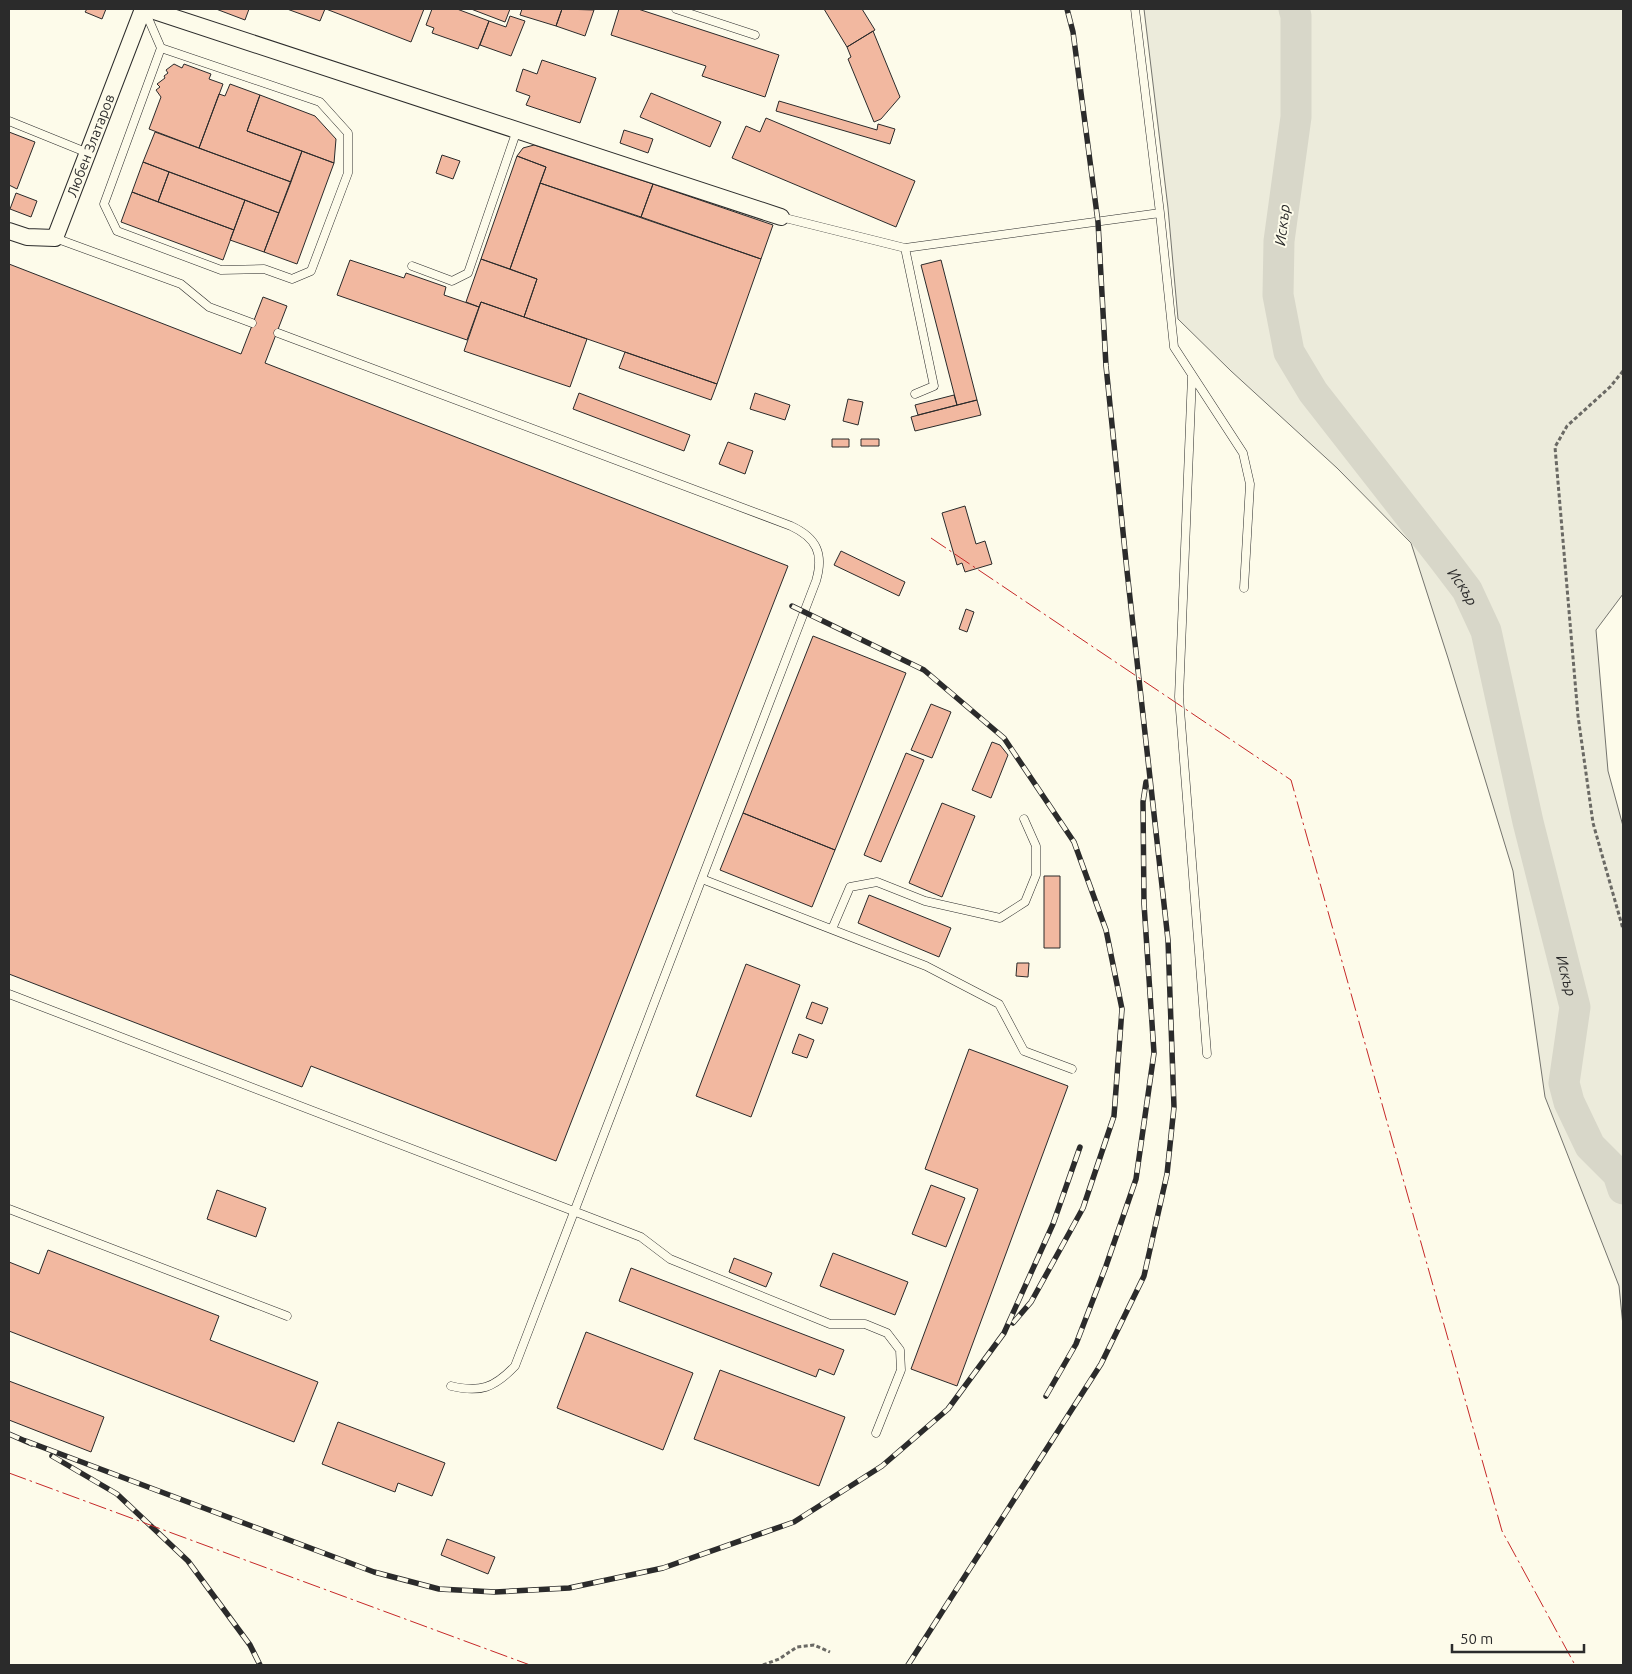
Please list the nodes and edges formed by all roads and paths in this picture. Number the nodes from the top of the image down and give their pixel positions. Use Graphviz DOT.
graph roads {
  1 [pos="144,9"];
  2 [pos="148,9"];
  3 [pos="1135,9"];
  4 [pos="682,10"];
  5 [pos="755,35"];
  6 [pos="161,48"];
  7 [pos="9,121"];
  8 [pos="517,130"];
  9 [pos="88,153"];
  10 [pos="1160,213"];
  11 [pos="781,218"];
  12 [pos="9,231"];
  13 [pos="55,238"];
  14 [pos="905,248"];
  15 [pos="412,266"];
  16 [pos="252,323"];
  17 [pos="278,333"];
  18 [pos="1623,371"];
  19 [pos="1192,376"];
  20 [pos="915,394"];
  21 [pos="1244,588"];
  22 [pos="1024,819"];
  23 [pos="702,879"];
  24 [pos="832,929"];
  25 [pos="1623,929"];
  26 [pos="9,994"];
  27 [pos="1207,1054"];
  28 [pos="1072,1069"];
  29 [pos="9,1209"];
  30 [pos="575,1212"];
  31 [pos="287,1316"];
  32 [pos="451,1386"];
  33 [pos="876,1433"];
  34 [pos="830,1652"];
  35 [pos="763,1665"];
  1 -- 6 [label="lane"];
  1 -- 9 [label="street, Любен Златаров"];
  2 -- 8 [label="street"];
  3 -- 10 [label="lane"];
  4 -- 5 [label="lane"];
  6 -- 6 [label="lane"];
  7 -- 9 [label="lane"];
  8 -- 11 [label="street"];
  8 -- 15 [label="lane"];
  9 -- 13 [label="street, Любен Златаров"];
  10 -- 14 [label="lane"];
  10 -- 19 [label="lane"];
  11 -- 14 [label="lane"];
  12 -- 13 [label="street"];
  13 -- 16 [label="lane"];
  14 -- 20 [label="lane"];
  17 -- 23 [label="lane"];
  18 -- 25 [label="path"];
  19 -- 21 [label="lane"];
  19 -- 27 [label="lane"];
  22 -- 24 [label="lane"];
  23 -- 24 [label="lane"];
  23 -- 30 [label="lane"];
  24 -- 28 [label="lane"];
  26 -- 30 [label="lane"];
  29 -- 31 [label="lane"];
  30 -- 32 [label="lane"];
  30 -- 33 [label="lane"];
  34 -- 35 [label="path"];
}
